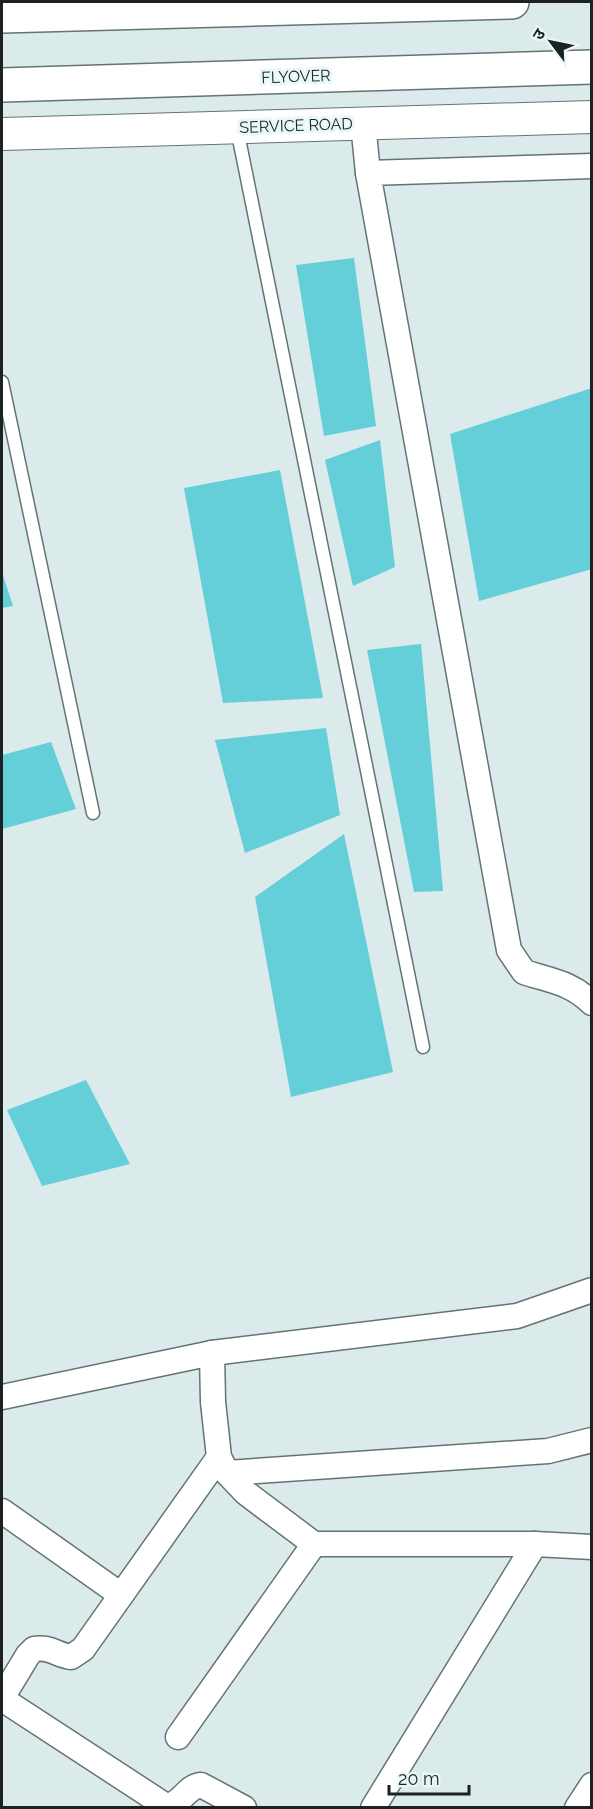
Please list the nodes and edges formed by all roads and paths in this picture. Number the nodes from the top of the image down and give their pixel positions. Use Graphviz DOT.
graph roads {
  1 [pos="512,2"];
  2 [pos="2,16"];
  3 [pos="591,67"];
  4 [pos="2,85"];
  5 [pos="591,117"];
  6 [pos="363,123"];
  7 [pos="236,128"];
  8 [pos="2,134"];
  9 [pos="591,166"];
  10 [pos="368,173"];
  11 [pos="2,382"];
  12 [pos="93,813"];
  13 [pos="591,1003"];
  14 [pos="423,1047"];
  15 [pos="591,1290"];
  16 [pos="212,1353"];
  17 [pos="2,1397"];
  18 [pos="591,1440"];
  19 [pos="223,1465"];
  20 [pos="2,1511"];
  21 [pos="314,1544"];
  22 [pos="535,1544"];
  23 [pos="591,1547"];
  24 [pos="121,1595"];
  25 [pos="2,1699"];
  26 [pos="178,1737"];
  27 [pos="591,1785"];
  28 [pos="244,1808"];
  29 [pos="373,1808"];
  30 [pos="577,1808"];
  1 -- 2 [label="highway"];
  3 -- 4 [label="highway, FLYOVER"];
  5 -- 6 [label="street, SERVICE ROAD"];
  6 -- 7 [label="street, SERVICE ROAD"];
  6 -- 10 [label="street"];
  7 -- 8 [label="street, SERVICE ROAD"];
  7 -- 14 [label="lane"];
  9 -- 10 [label="street"];
  10 -- 13 [label="street"];
  11 -- 12 [label="lane"];
  15 -- 16 [label="street"];
  16 -- 17 [label="street"];
  16 -- 19 [label="street"];
  18 -- 19 [label="street"];
  19 -- 21 [label="street"];
  19 -- 24 [label="street"];
  20 -- 24 [label="street"];
  21 -- 22 [label="street"];
  21 -- 26 [label="street"];
  22 -- 23 [label="street"];
  22 -- 29 [label="street"];
  24 -- 25 [label="street"];
  25 -- 28 [label="street"];
  27 -- 30 [label="street"];
}
